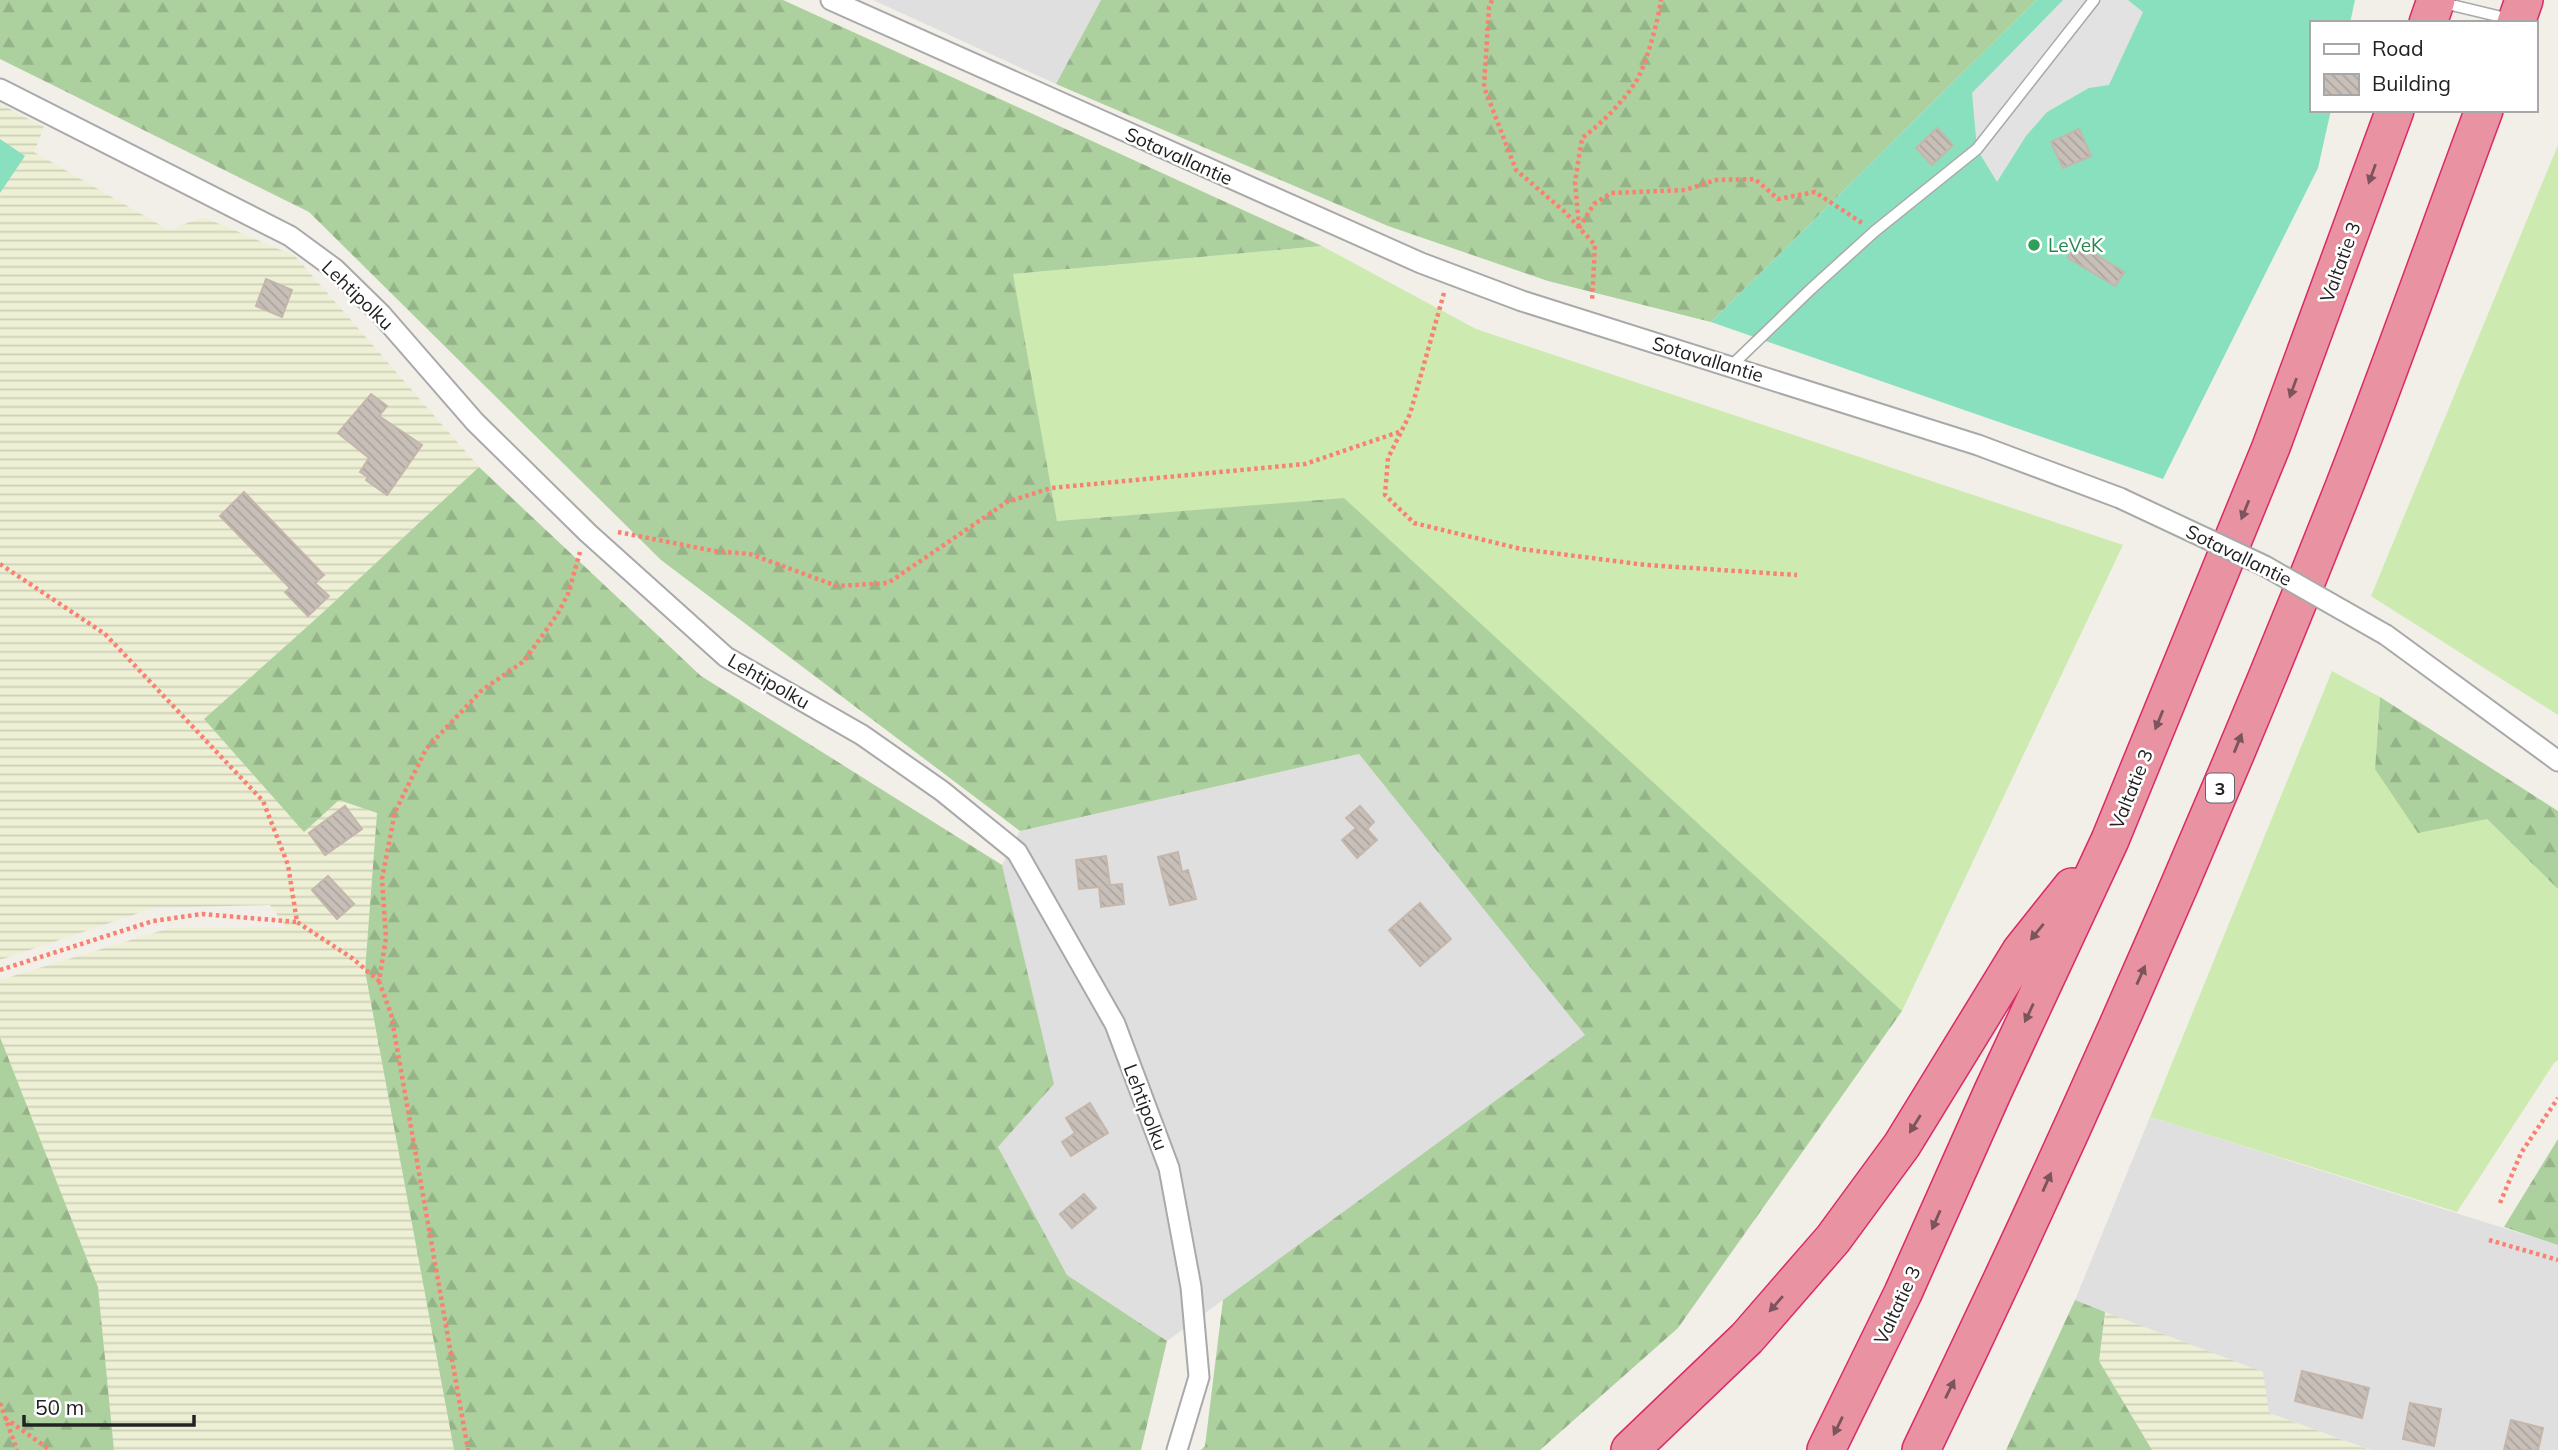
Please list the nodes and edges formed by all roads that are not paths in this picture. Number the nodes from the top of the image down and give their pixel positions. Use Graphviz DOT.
graph roads {
  1 [pos="831,0"];
  2 [pos="2094,0"];
  3 [pos="2436,0"];
  4 [pos="2519,15"];
  5 [pos="2429,21"];
  6 [pos="0,89"];
  7 [pos="2394,112"];
  8 [pos="2483,112"];
  9 [pos="1731,367"];
  10 [pos="2558,761"];
  11 [pos="2110,840"];
  12 [pos="1177,1450"];
  13 [pos="1630,1450"];
  14 [pos="1826,1450"];
  15 [pos="1921,1450"];
  1 -- 9 [label="street, Sotavallantie"];
  2 -- 9 [label="lane"];
  3 -- 4 [label="lane"];
  3 -- 5 [label="highway"];
  6 -- 12 [label="street, Lehtipolku"];
  7 -- 11 [label="highway, Valtatie 3, one-way"];
  15 -- 8 [label="highway, 3, one-way"];
  9 -- 10 [label="street, Sotavallantie, bridge"];
  11 -- 13 [label="highway, one-way"];
  11 -- 14 [label="highway, Valtatie 3, one-way"];
}
